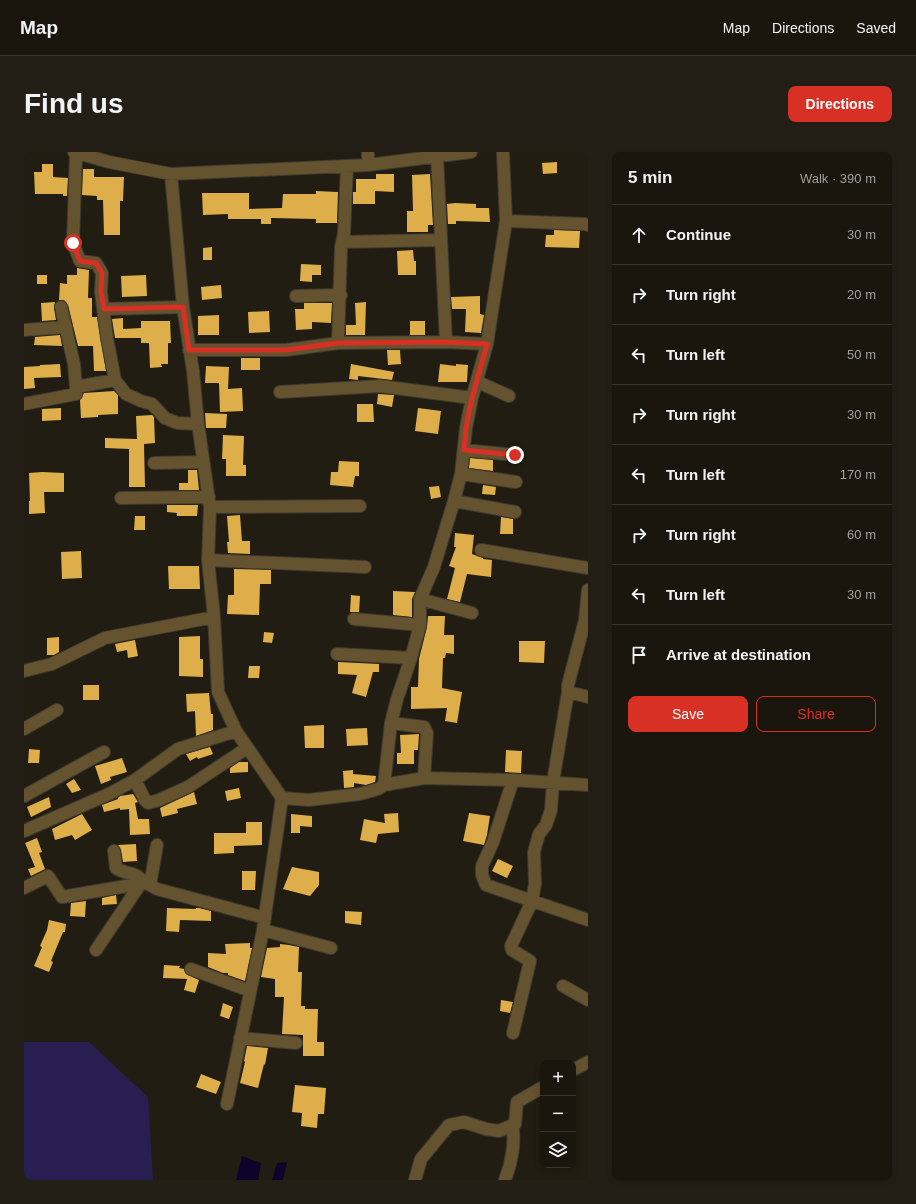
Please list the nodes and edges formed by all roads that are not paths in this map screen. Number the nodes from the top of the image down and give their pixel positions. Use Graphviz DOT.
graph roads {
  1 [pos="75,152"];
  2 [pos="368,152"];
  3 [pos="471,152"];
  4 [pos="503,152"];
  5 [pos="454,153"];
  6 [pos="437,156"];
  7 [pos="368,165"];
  8 [pos="347,166"];
  9 [pos="171,174"];
  10 [pos="506,221"];
  11 [pos="588,225"];
  12 [pos="440,240"];
  13 [pos="342,242"];
  14 [pos="340,295"];
  15 [pos="296,296"];
  16 [pos="61,307"];
  17 [pos="183,307"];
  18 [pos="104,309"];
  19 [pos="66,328"];
  20 [pos="24,330"];
  21 [pos="446,342"];
  22 [pos="338,343"];
  23 [pos="487,344"];
  24 [pos="189,350"];
  25 [pos="115,380"];
  26 [pos="478,382"];
  27 [pos="76,387"];
  28 [pos="280,392"];
  29 [pos="509,396"];
  30 [pos="472,398"];
  31 [pos="24,404"];
  32 [pos="198,424"];
  33 [pos="464,450"];
  34 [pos="515,455"];
  35 [pos="204,462"];
  36 [pos="154,463"];
  37 [pos="461,474"];
  38 [pos="516,482"];
  39 [pos="121,498"];
  40 [pos="454,501"];
  41 [pos="209,502"];
  42 [pos="360,506"];
  43 [pos="515,512"];
  44 [pos="481,550"];
  45 [pos="208,560"];
  46 [pos="365,567"];
  47 [pos="588,568"];
  48 [pos="588,590"];
  49 [pos="420,599"];
  50 [pos="472,613"];
  51 [pos="214,617"];
  52 [pos="354,619"];
  53 [pos="586,621"];
  54 [pos="420,625"];
  55 [pos="337,654"];
  56 [pos="411,658"];
  57 [pos="24,671"];
  58 [pos="568,692"];
  59 [pos="588,697"];
  60 [pos="57,710"];
  61 [pos="391,723"];
  62 [pos="24,729"];
  63 [pos="236,731"];
  64 [pos="247,748"];
  65 [pos="104,752"];
  66 [pos="424,778"];
  67 [pos="135,780"];
  68 [pos="513,780"];
  69 [pos="553,782"];
  70 [pos="384,785"];
  71 [pos="588,785"];
  72 [pos="24,796"];
  73 [pos="282,798"];
  74 [pos="24,831"];
  75 [pos="157,845"];
  76 [pos="114,851"];
  77 [pos="145,884"];
  78 [pos="24,888"];
  79 [pos="532,901"];
  80 [pos="265,918"];
  81 [pos="588,920"];
  82 [pos="263,930"];
  83 [pos="331,948"];
  84 [pos="96,950"];
  85 [pos="191,969"];
  86 [pos="563,986"];
  87 [pos="250,991"];
  88 [pos="588,1000"];
  89 [pos="513,1033"];
  90 [pos="240,1038"];
  91 [pos="296,1043"];
  92 [pos="588,1062"];
  93 [pos="576,1068"];
  94 [pos="540,1089"];
  95 [pos="227,1104"];
  96 [pos="512,1125"];
  97 [pos="415,1180"];
  98 [pos="505,1180"];
  1 -- 9 [label="street"];
  1 -- 18 [label="street"];
  2 -- 7 [label="street"];
  3 -- 5 [label="street"];
  4 -- 10 [label="street"];
  5 -- 6 [label="street"];
  6 -- 7 [label="street"];
  6 -- 12 [label="street"];
  7 -- 8 [label="street"];
  8 -- 9 [label="street"];
  8 -- 13 [label="street"];
  9 -- 17 [label="street"];
  10 -- 11 [label="street"];
  10 -- 23 [label="street"];
  12 -- 13 [label="street"];
  12 -- 21 [label="street"];
  13 -- 14 [label="street"];
  14 -- 15 [label="street"];
  14 -- 22 [label="street"];
  16 -- 19 [label="street"];
  17 -- 18 [label="street"];
  17 -- 24 [label="street"];
  18 -- 25 [label="street"];
  19 -- 20 [label="street"];
  19 -- 27 [label="street"];
  21 -- 22 [label="street"];
  21 -- 23 [label="street"];
  22 -- 24 [label="street"];
  23 -- 26 [label="street"];
  24 -- 32 [label="street"];
  25 -- 27 [label="street"];
  25 -- 32 [label="street"];
  26 -- 29 [label="street"];
  26 -- 30 [label="street"];
  27 -- 31 [label="street"];
  28 -- 30 [label="street"];
  30 -- 33 [label="street"];
  32 -- 35 [label="street"];
  33 -- 34 [label="street"];
  33 -- 37 [label="street"];
  35 -- 36 [label="street"];
  35 -- 41 [label="street"];
  37 -- 38 [label="street"];
  37 -- 40 [label="street"];
  39 -- 41 [label="street"];
  40 -- 43 [label="street"];
  40 -- 49 [label="street"];
  41 -- 42 [label="street"];
  41 -- 45 [label="street"];
  44 -- 47 [label="street"];
  45 -- 46 [label="street"];
  45 -- 51 [label="street"];
  48 -- 53 [label="street"];
  49 -- 50 [label="street"];
  49 -- 54 [label="street"];
  51 -- 57 [label="street"];
  51 -- 63 [label="street"];
  52 -- 54 [label="street"];
  53 -- 58 [label="street"];
  54 -- 56 [label="street"];
  55 -- 56 [label="street"];
  56 -- 61 [label="street"];
  58 -- 59 [label="street"];
  58 -- 69 [label="street"];
  60 -- 62 [label="street"];
  61 -- 66 [label="street"];
  61 -- 70 [label="street"];
  63 -- 64 [label="street"];
  63 -- 67 [label="street"];
  64 -- 67 [label="street"];
  64 -- 73 [label="street"];
  65 -- 72 [label="street"];
  66 -- 68 [label="street"];
  66 -- 70 [label="street"];
  67 -- 74 [label="street"];
  68 -- 69 [label="street"];
  68 -- 79 [label="street"];
  69 -- 71 [label="street"];
  69 -- 79 [label="street"];
  70 -- 73 [label="street"];
  73 -- 80 [label="street"];
  75 -- 77 [label="street"];
  76 -- 77 [label="street"];
  77 -- 78 [label="street"];
  77 -- 80 [label="street"];
  77 -- 84 [label="street"];
  79 -- 81 [label="street"];
  79 -- 89 [label="street"];
  80 -- 82 [label="street"];
  82 -- 83 [label="street"];
  82 -- 87 [label="street"];
  85 -- 87 [label="street"];
  86 -- 88 [label="street"];
  87 -- 90 [label="street"];
  90 -- 91 [label="street"];
  90 -- 95 [label="street"];
  92 -- 93 [label="street"];
  94 -- 96 [label="street"];
  96 -- 97 [label="street"];
  96 -- 98 [label="street"];
}
